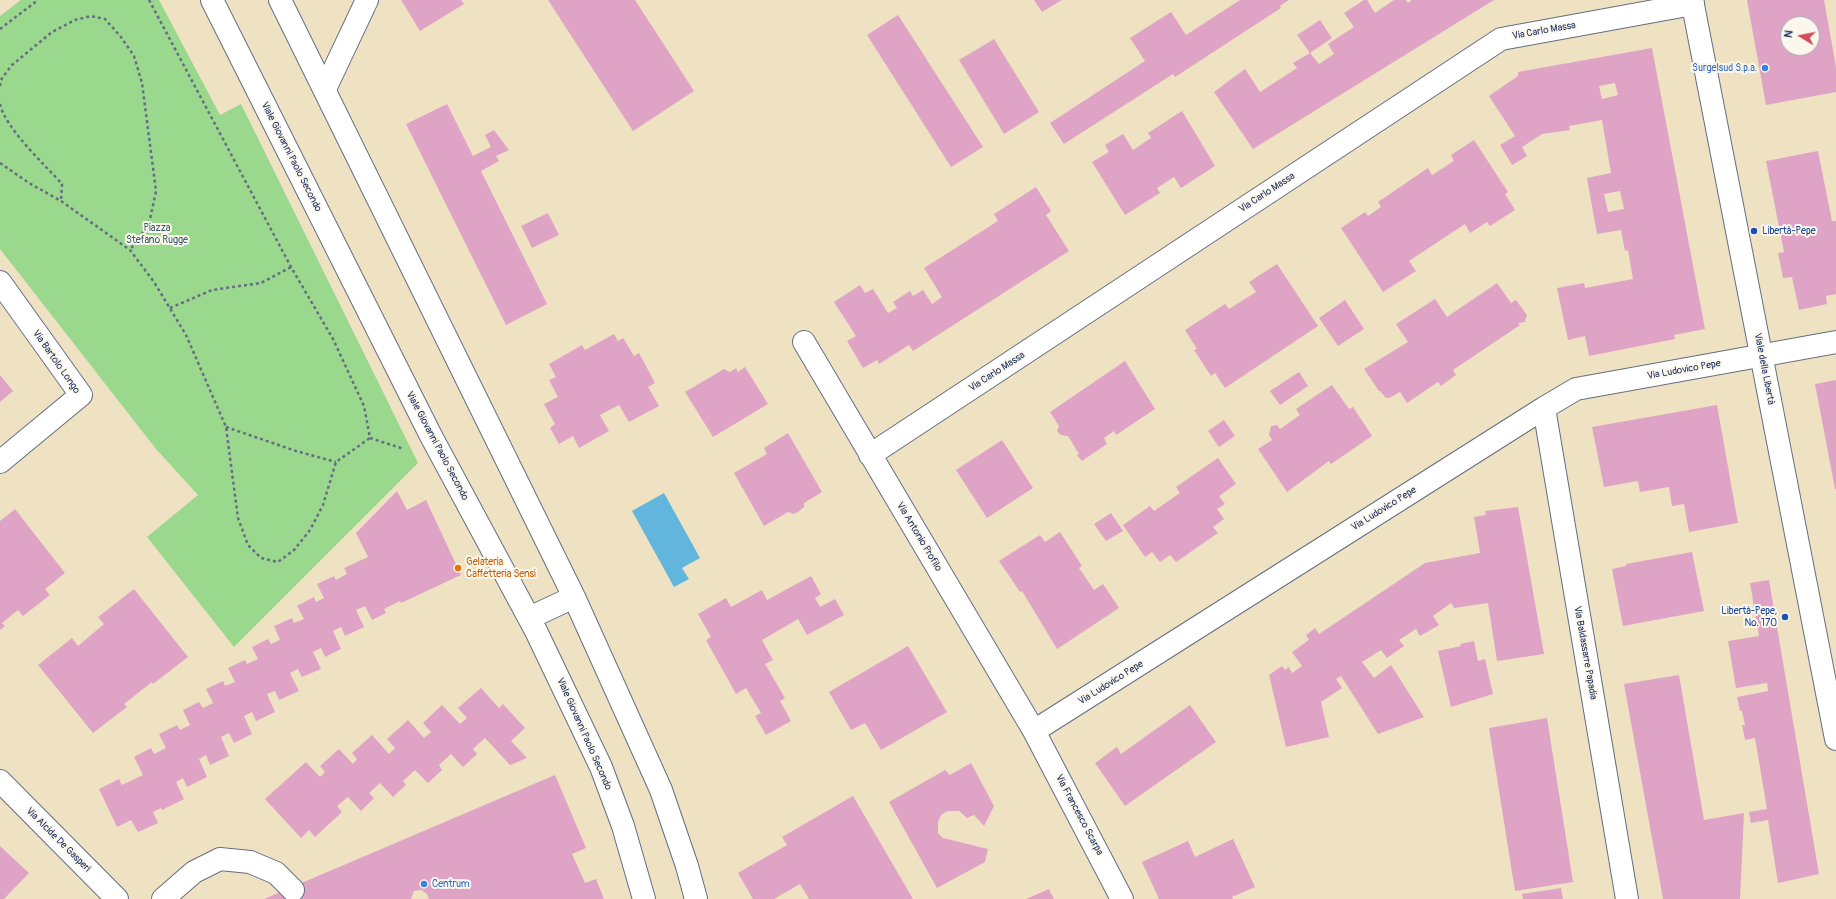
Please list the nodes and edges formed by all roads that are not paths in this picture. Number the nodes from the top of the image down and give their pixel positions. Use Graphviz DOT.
graph roads {
  1 [pos="212,0"];
  2 [pos="280,0"];
  3 [pos="367,0"];
  4 [pos="1692,2"];
  5 [pos="325,89"];
  6 [pos="0,282"];
  7 [pos="804,342"];
  8 [pos="1836,342"];
  9 [pos="1762,355"];
  10 [pos="1544,408"];
  11 [pos="870,455"];
  12 [pos="0,462"];
  13 [pos="574,596"];
  14 [pos="529,618"];
  15 [pos="1034,731"];
  16 [pos="1836,739"];
  17 [pos="0,780"];
  18 [pos="293,890"];
  19 [pos="116,899"];
  20 [pos="163,899"];
  21 [pos="644,899"];
  22 [pos="696,899"];
  23 [pos="1122,899"];
  24 [pos="1627,899"];
  1 -- 14 [label="street, Viale Giovanni Paolo Secondo"];
  2 -- 5 [label="street"];
  3 -- 5 [label="street"];
  4 -- 9 [label="street, Viale della Libertà"];
  4 -- 11 [label="street, Via Carlo Massa"];
  5 -- 13 [label="street"];
  6 -- 12 [label="street, Via Bartolo Longo"];
  7 -- 11 [label="street, Via Antonio Profilo"];
  8 -- 9 [label="street, Via Ludovico Pepe"];
  9 -- 10 [label="street, Via Ludovico Pepe"];
  9 -- 16 [label="street, Viale della Libertà"];
  10 -- 15 [label="street, Via Ludovico Pepe"];
  10 -- 24 [label="street, Via Baldassarre Papadia"];
  11 -- 15 [label="street, Via Antonio Profilo"];
  13 -- 14 [label="street"];
  13 -- 22 [label="street"];
  14 -- 21 [label="street, Viale Giovanni Paolo Secondo"];
  15 -- 23 [label="street, Via Francesco Scarpa"];
  17 -- 19 [label="street, Via Alcide De Gasperi"];
  18 -- 20 [label="street"];
}
